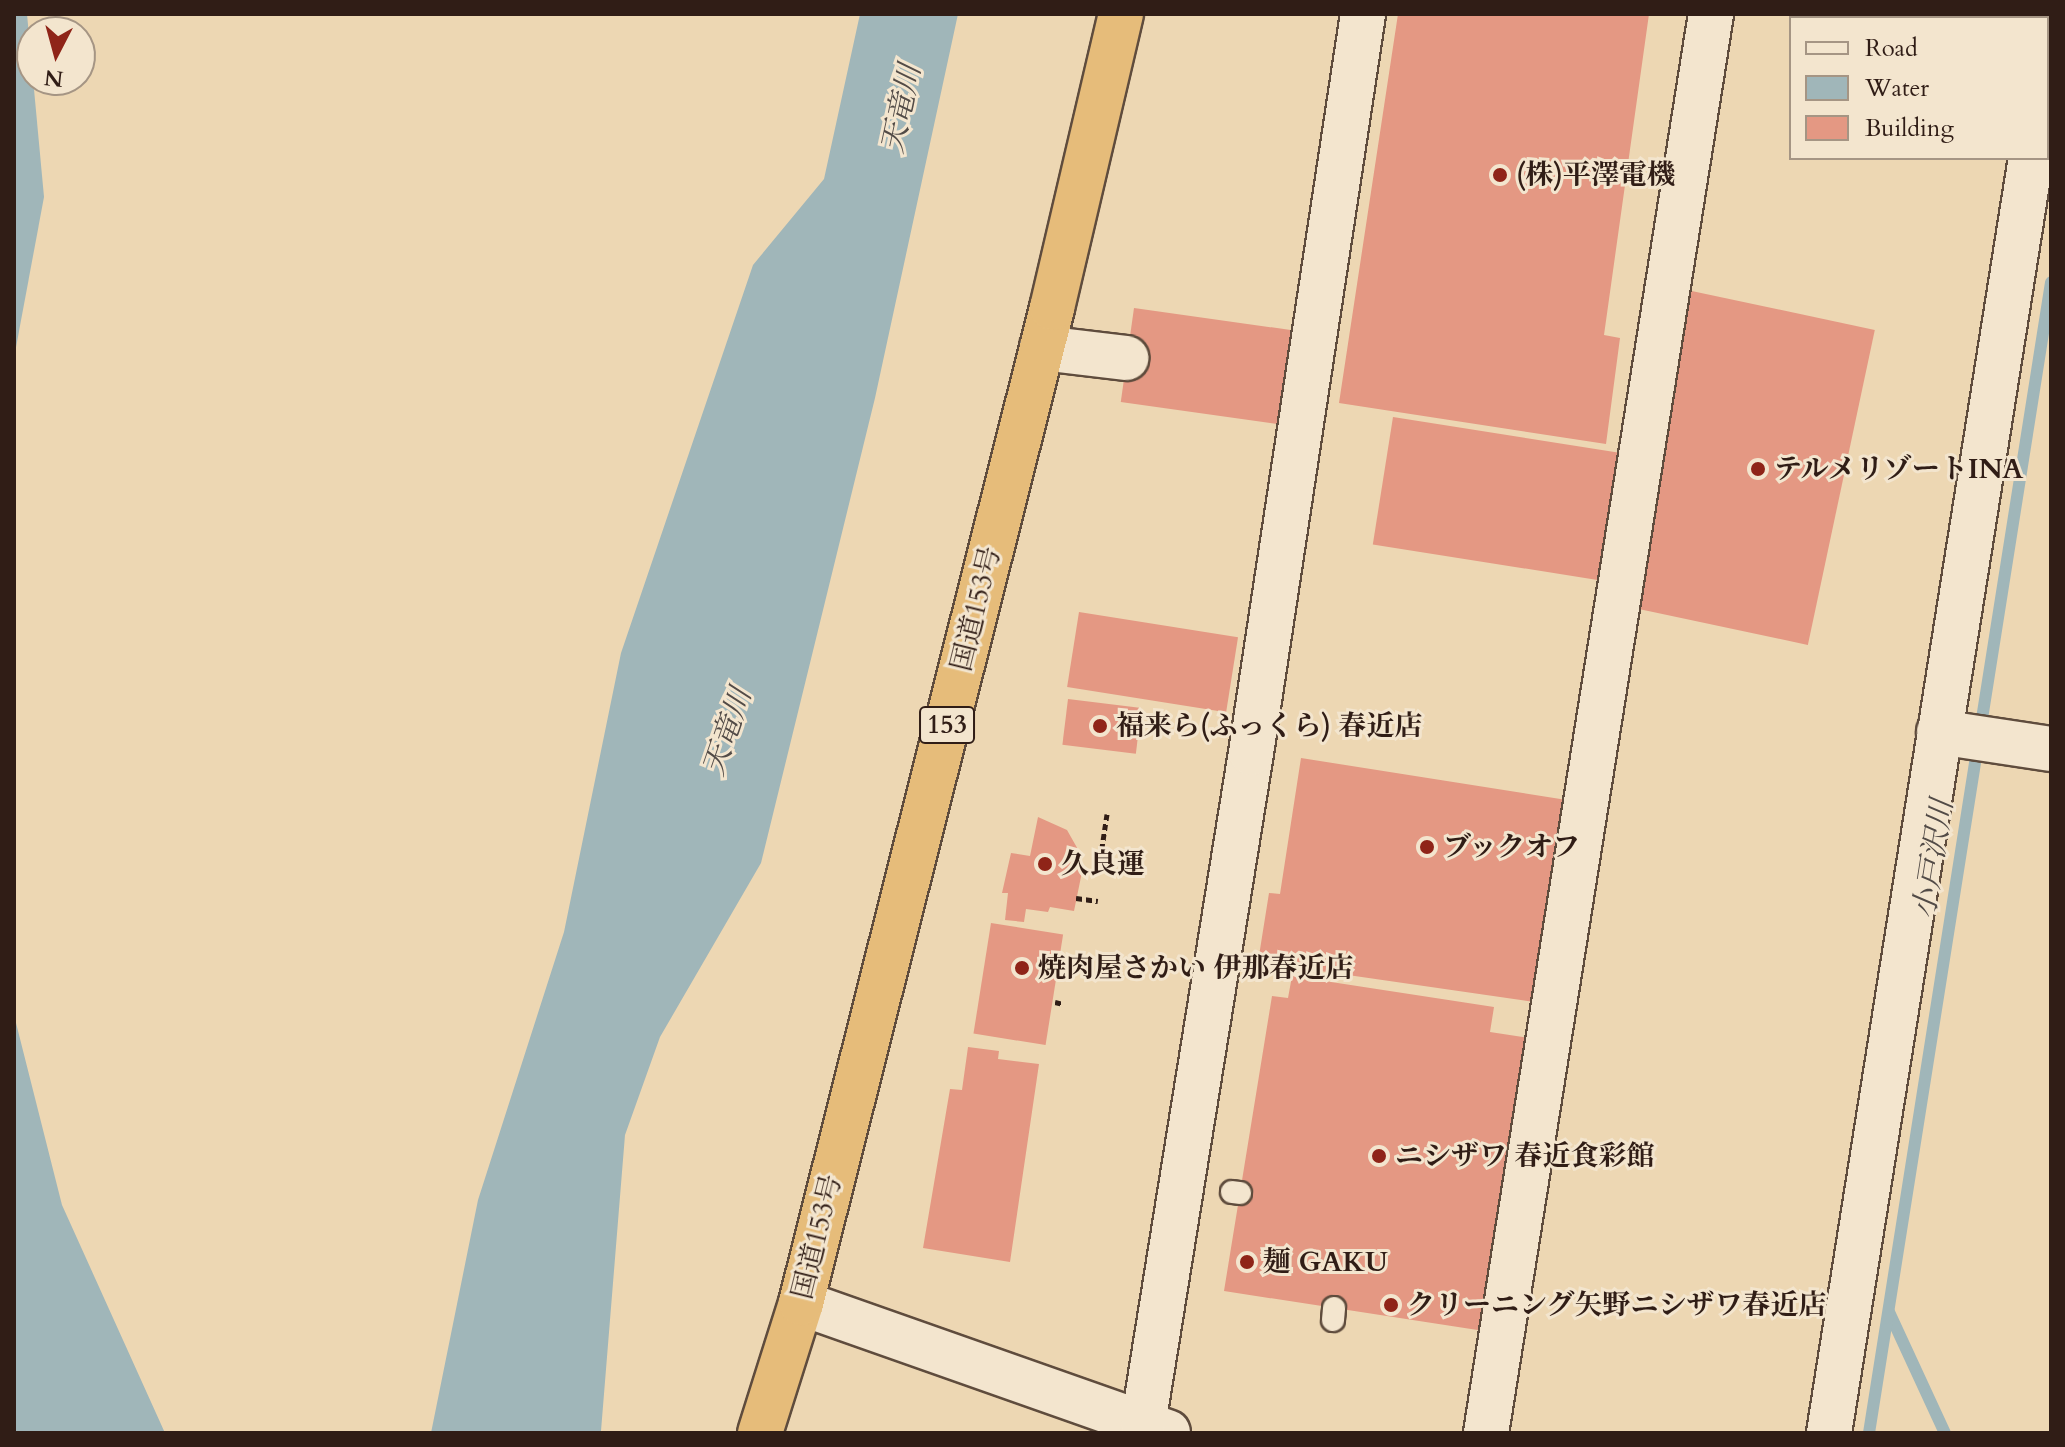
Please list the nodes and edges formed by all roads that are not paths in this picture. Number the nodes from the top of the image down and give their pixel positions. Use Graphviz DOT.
graph roads {
  1 [pos="1121,14"];
  2 [pos="1363,14"];
  3 [pos="1711,14"];
  4 [pos="2031,160"];
  5 [pos="1042,348"];
  6 [pos="1126,358"];
  7 [pos="1946,733"];
  8 [pos="2051,749"];
  9 [pos="801,1303"];
  10 [pos="1161,1430"];
  11 [pos="760,1433"];
  12 [pos="1486,1433"];
  13 [pos="1829,1433"];
  1 -- 5 [label="highway, 国道153号 / 153"];
  2 -- 10 [label="street"];
  3 -- 12 [label="street"];
  4 -- 7 [label="street"];
  5 -- 6 [label="street"];
  5 -- 9 [label="highway, 国道153号 / 153"];
  7 -- 8 [label="street"];
  7 -- 13 [label="street"];
  9 -- 10 [label="street"];
  9 -- 11 [label="highway, 国道153号 / 153"];
}
